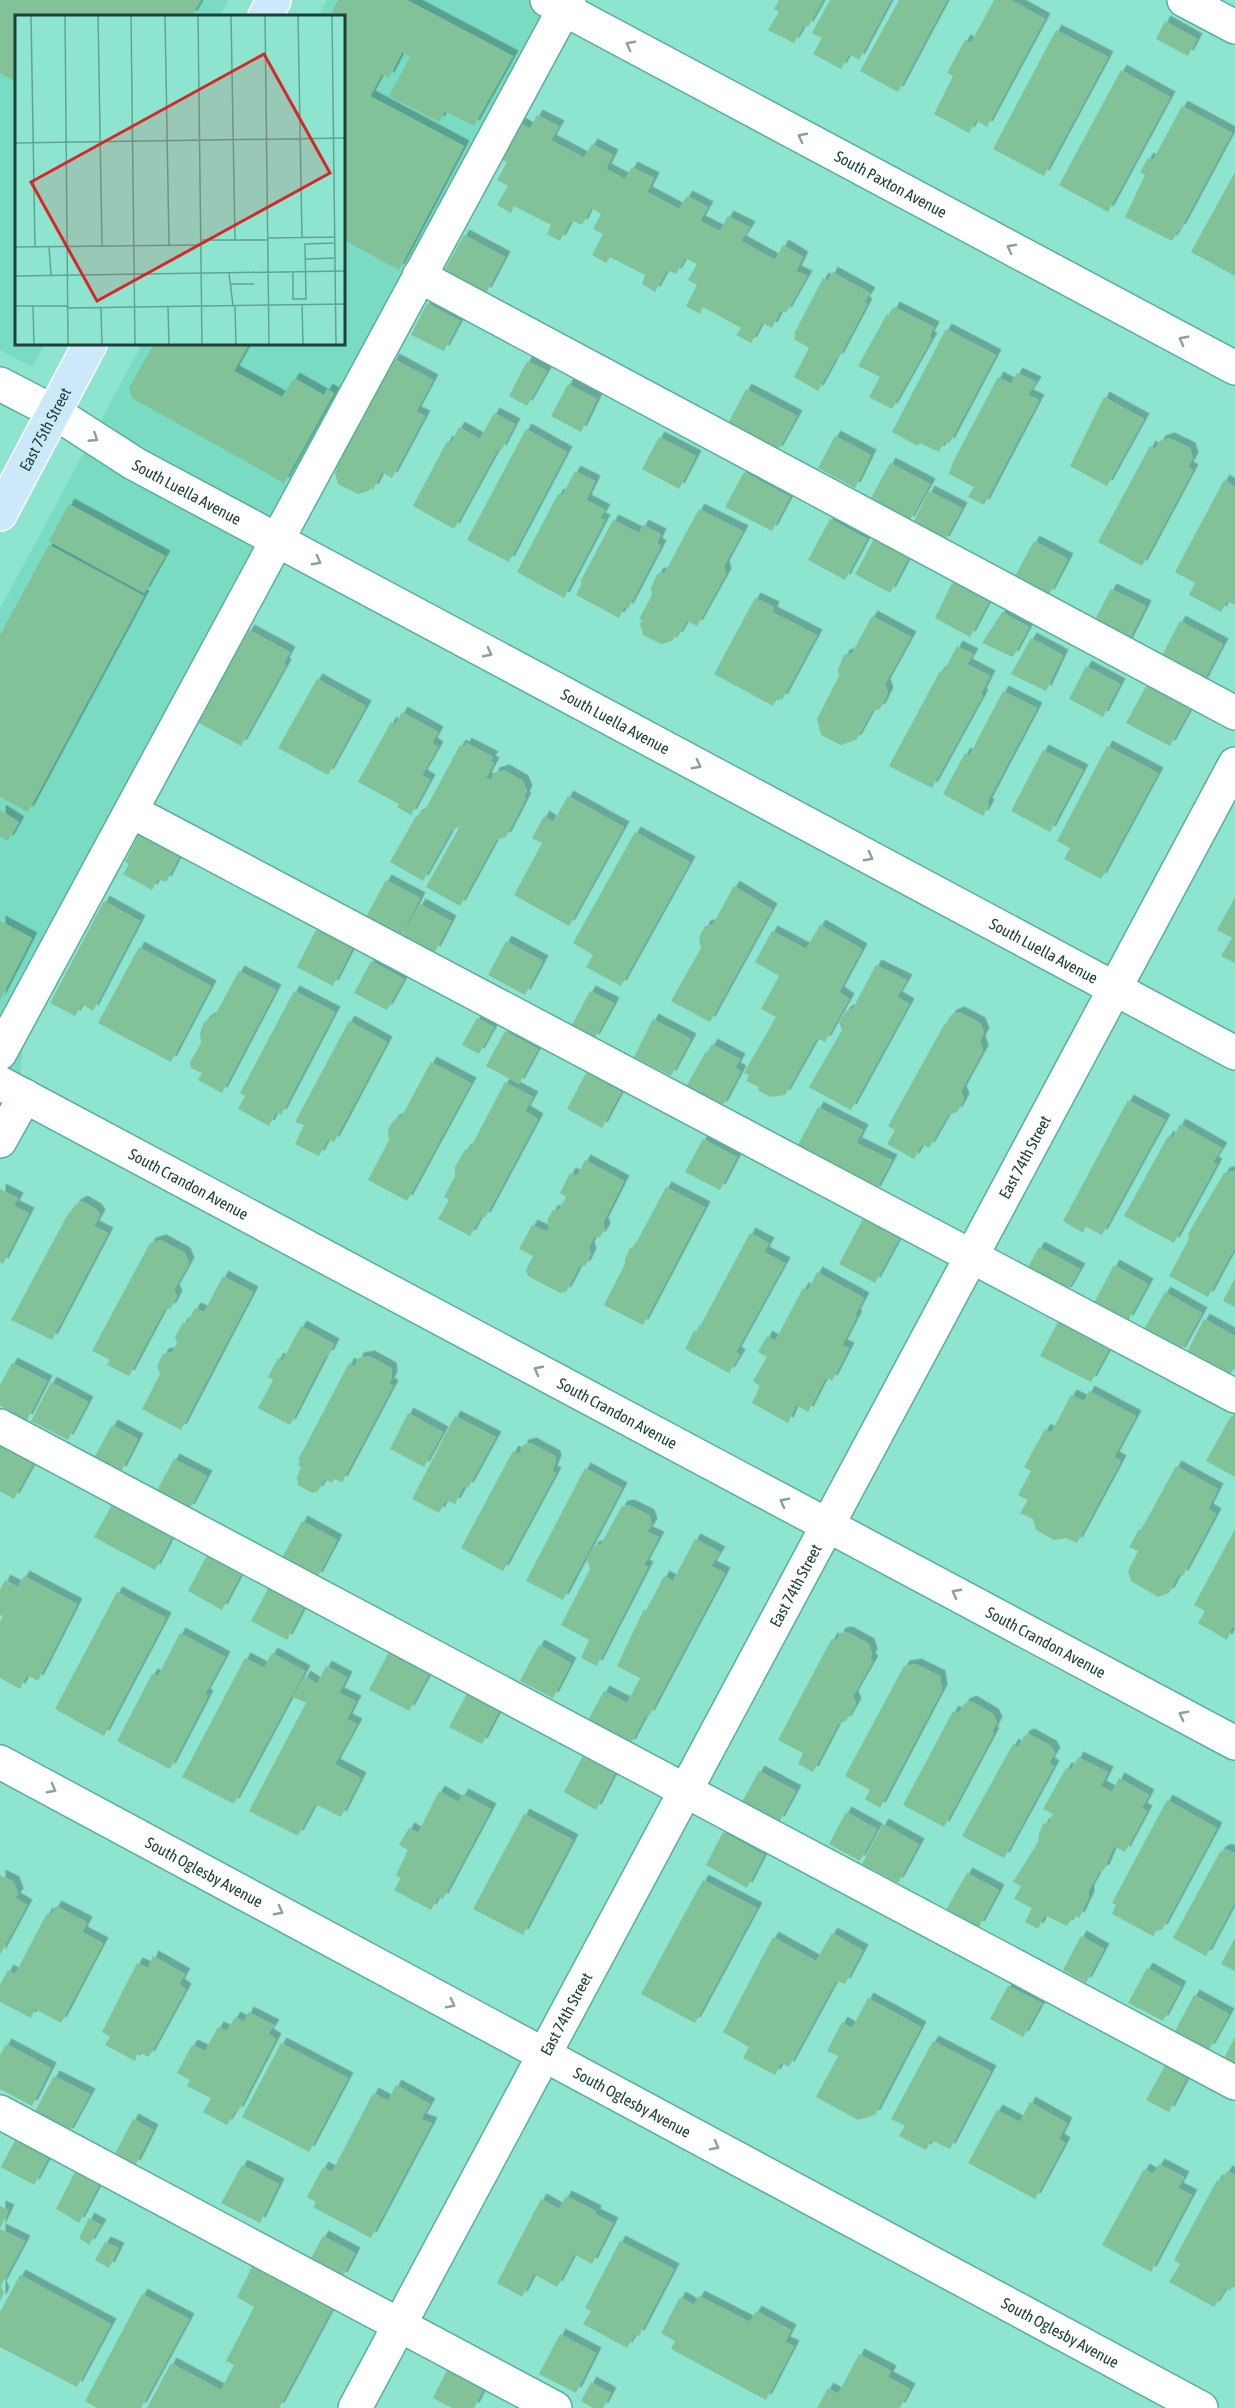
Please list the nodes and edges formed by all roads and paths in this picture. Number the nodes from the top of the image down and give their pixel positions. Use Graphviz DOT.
graph roads {
  1 [pos="274,0"];
  2 [pos="1184,0"];
  3 [pos="560,3"];
  4 [pos="266,15"];
  5 [pos="1235,27"];
  6 [pos="419,276"];
  7 [pos="89,345"];
  8 [pos="1235,368"];
  9 [pos="0,384"];
  10 [pos="54,412"];
  11 [pos="0,514"];
  12 [pos="277,540"];
  13 [pos="1235,713"];
  14 [pos="1235,764"];
  15 [pos="130,811"];
  16 [pos="1115,988"];
  17 [pos="0,1053"];
  18 [pos="1235,1053"];
  19 [pos="12,1089"];
  20 [pos="0,1141"];
  21 [pos="972,1256"];
  22 [pos="1235,1396"];
  23 [pos="0,1426"];
  24 [pos="827,1525"];
  25 [pos="1235,1743"];
  26 [pos="0,1762"];
  27 [pos="686,1791"];
  28 [pos="544,2055"];
  29 [pos="1235,2083"];
  30 [pos="0,2112"];
  31 [pos="400,2325"];
  32 [pos="355,2408"];
  33 [pos="555,2408"];
  34 [pos="1201,2408"];
  1 -- 4 [label="main road"];
  2 -- 5 [label="street"];
  3 -- 6 [label="street"];
  8 -- 3 [label="street, South Paxton Avenue, one-way"];
  6 -- 12 [label="street"];
  6 -- 13 [label="street"];
  7 -- 10 [label="main road, East 75th Street"];
  9 -- 10 [label="street, South Luella Avenue"];
  10 -- 11 [label="main road, East 75th Street"];
  10 -- 12 [label="street, South Luella Avenue, one-way"];
  12 -- 15 [label="street"];
  12 -- 16 [label="street, South Luella Avenue, one-way"];
  14 -- 16 [label="street, East 74th Street"];
  15 -- 17 [label="street"];
  15 -- 21 [label="street"];
  16 -- 18 [label="street, South Luella Avenue"];
  16 -- 21 [label="street, East 74th Street"];
  19 -- 20 [label="street"];
  24 -- 19 [label="street, South Crandon Avenue, one-way"];
  21 -- 22 [label="street"];
  21 -- 24 [label="street, East 74th Street"];
  23 -- 27 [label="street"];
  25 -- 24 [label="street, South Crandon Avenue, one-way"];
  24 -- 27 [label="street, East 74th Street"];
  26 -- 28 [label="street, South Oglesby Avenue, one-way"];
  27 -- 28 [label="street, East 74th Street"];
  27 -- 29 [label="street"];
  28 -- 31 [label="street, East 74th Street"];
  28 -- 34 [label="street, South Oglesby Avenue, one-way"];
  30 -- 31 [label="street"];
  31 -- 32 [label="street, East 74th Street"];
  31 -- 33 [label="street"];
}
